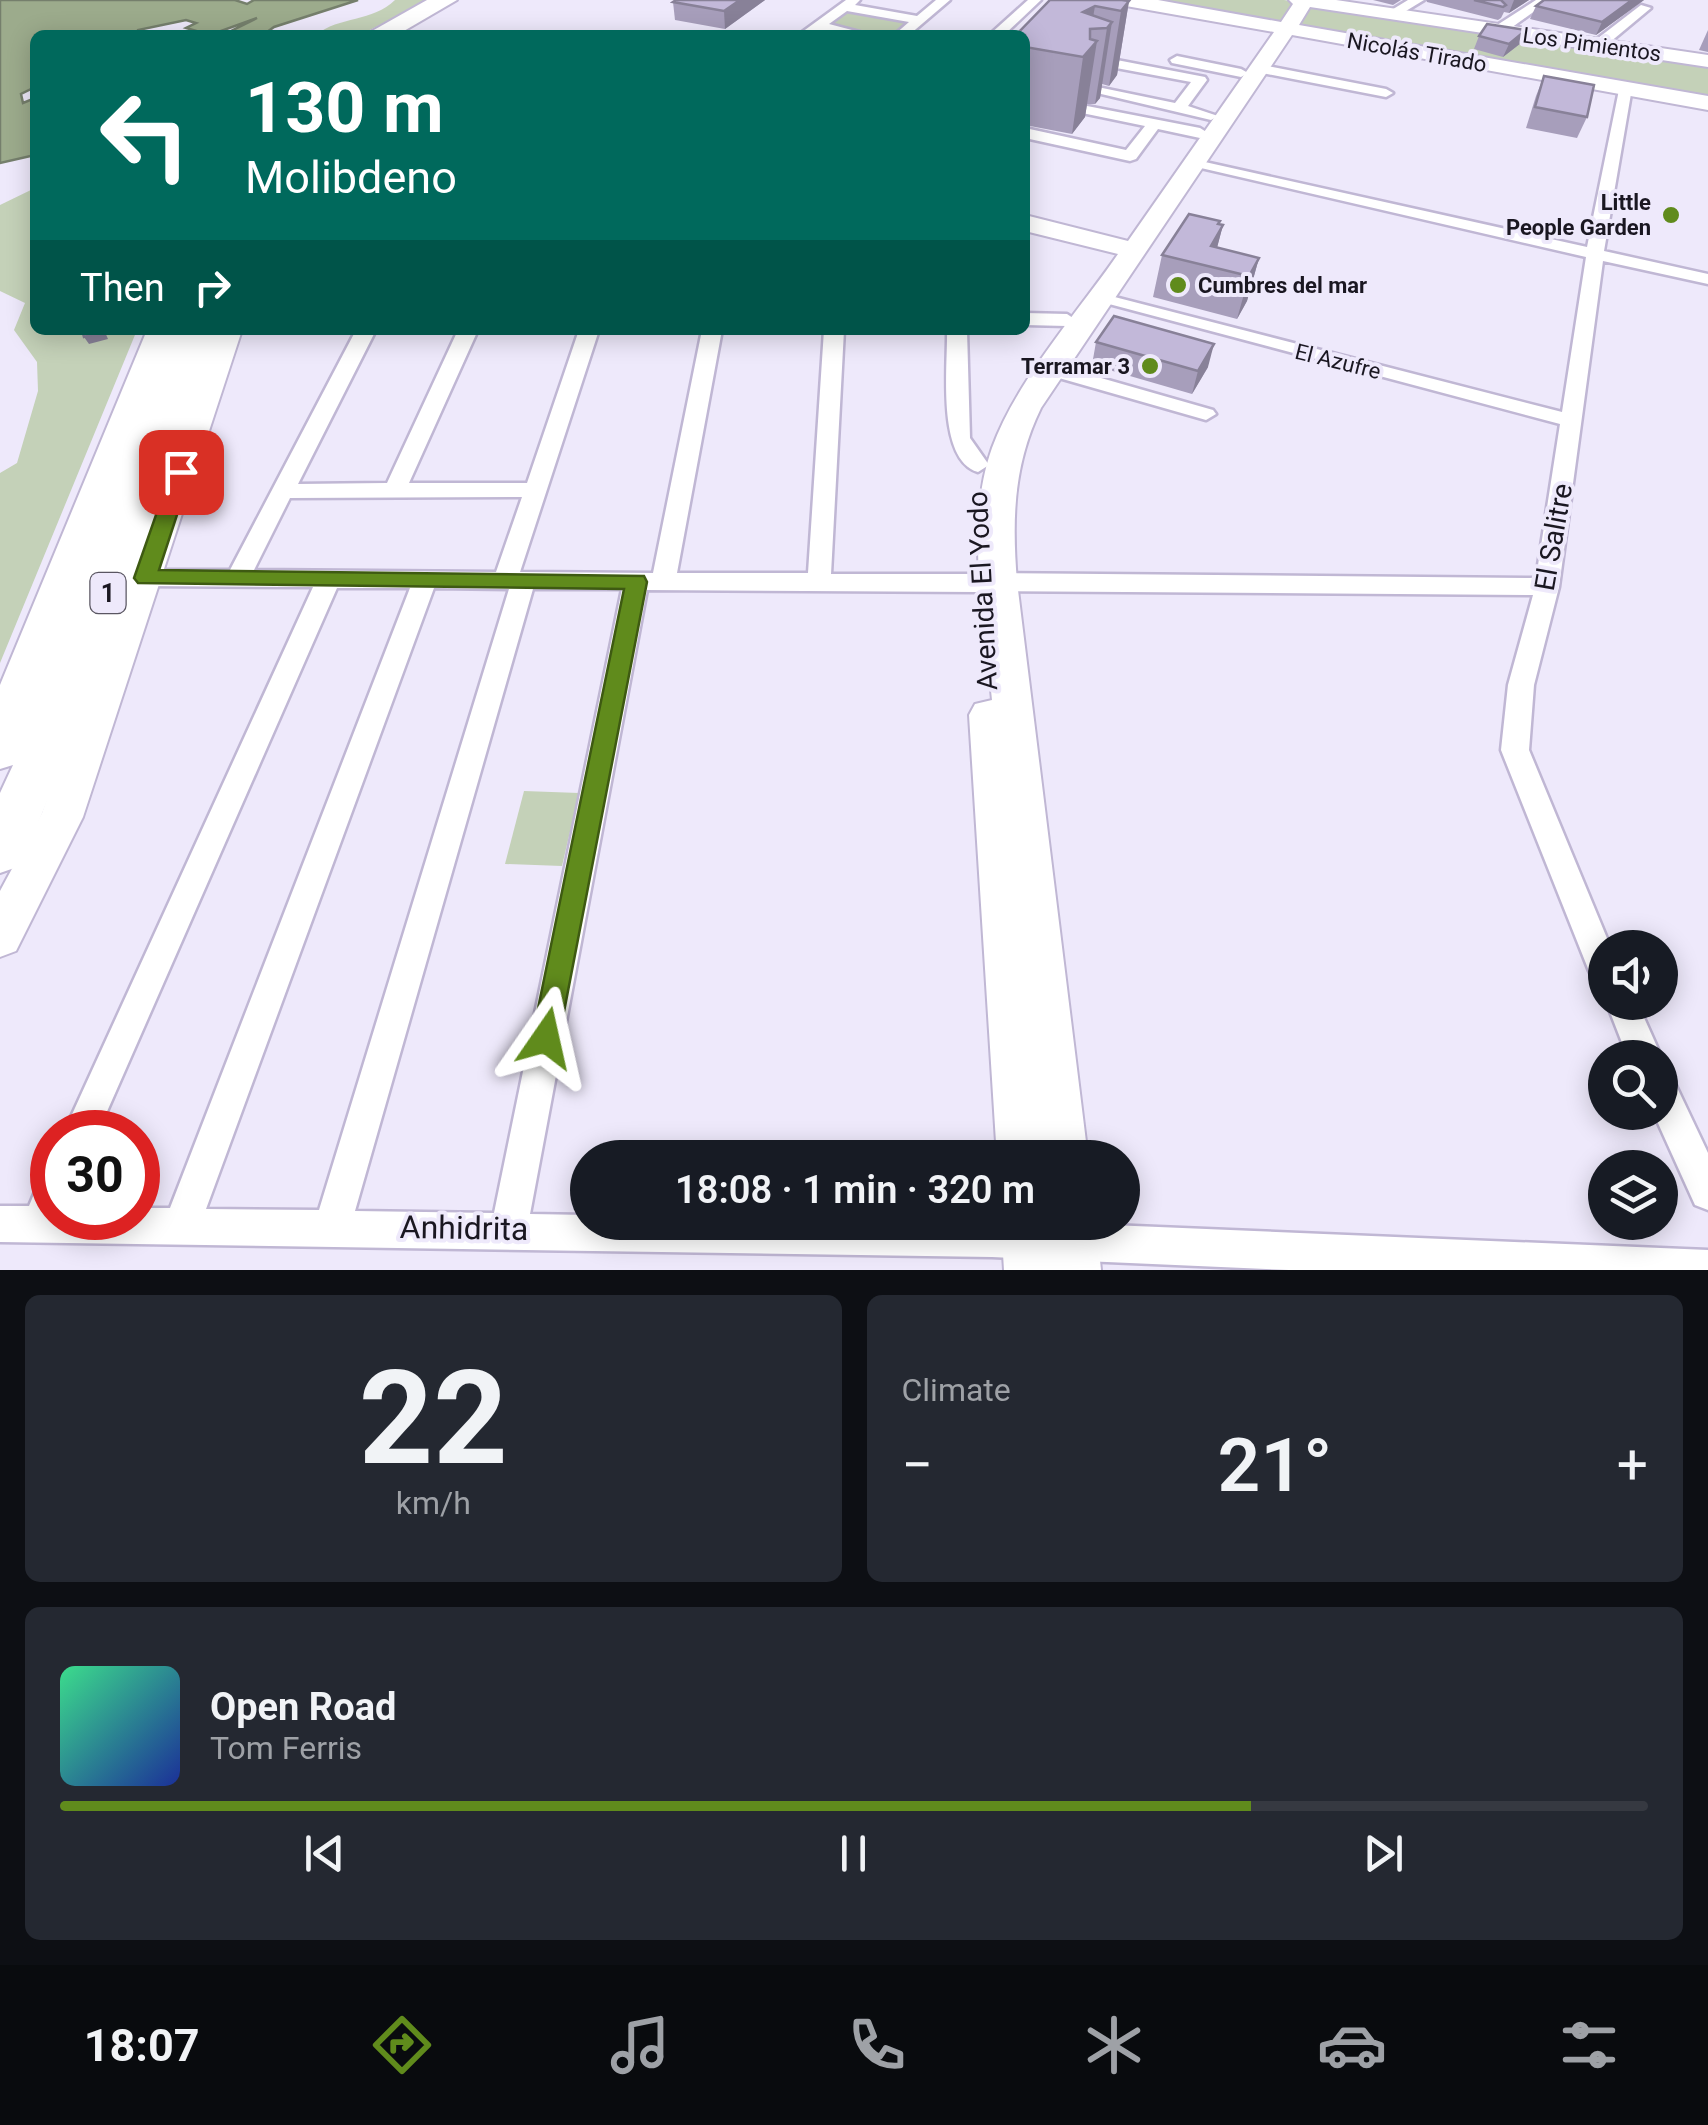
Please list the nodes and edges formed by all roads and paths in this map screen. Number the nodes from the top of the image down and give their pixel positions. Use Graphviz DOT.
graph roads {
  1 [pos="445,0"];
  2 [pos="470,0"];
  3 [pos="944,0"];
  4 [pos="1036,0"];
  5 [pos="1126,0"];
  6 [pos="1301,0"];
  7 [pos="1418,0"];
  8 [pos="1544,0"];
  9 [pos="850,3"];
  10 [pos="1638,6"];
  11 [pos="1391,14"];
  12 [pos="919,20"];
  13 [pos="1281,28"];
  14 [pos="388,30"];
  15 [pos="414,30"];
  16 [pos="812,30"];
  17 [pos="907,30"];
  18 [pos="1002,30"];
  19 [pos="1499,30"];
  20 [pos="1055,37"];
  21 [pos="1598,44"];
  22 [pos="1142,54"];
  23 [pos="1162,57"];
  24 [pos="1708,61"];
  25 [pos="1030,64"];
  26 [pos="1252,71"];
  27 [pos="1167,74"];
  28 [pos="1083,88"];
  29 [pos="1625,88"];
  30 [pos="1151,92"];
  31 [pos="1386,93"];
  32 [pos="1708,102"];
  33 [pos="1178,108"];
  34 [pos="1087,110"];
  35 [pos="1108,122"];
  36 [pos="1155,124"];
  37 [pos="1206,124"];
  38 [pos="1030,134"];
  39 [pos="1089,147"];
  40 [pos="1196,166"];
  41 [pos="1030,225"];
  42 [pos="1129,249"];
  43 [pos="1595,253"];
  44 [pos="1708,278"];
  45 [pos="1103,300"];
  46 [pos="1030,320"];
  47 [pos="1067,320"];
  48 [pos="163,335"];
  49 [pos="197,335"];
  50 [pos="226,335"];
  51 [pos="363,335"];
  52 [pos="466,335"];
  53 [pos="587,335"];
  54 [pos="711,335"];
  55 [pos="834,335"];
  56 [pos="957,335"];
  57 [pos="1052,370"];
  58 [pos="1206,414"];
  59 [pos="1573,421"];
  60 [pos="978,466"];
  61 [pos="395,489"];
  62 [pos="536,490"];
  63 [pos="283,491"];
  64 [pos="145,578"];
  65 [pos="238,578"];
  66 [pos="329,579"];
  67 [pos="425,580"];
  68 [pos="514,581"];
  69 [pos="650,582"];
  70 [pos="819,582"];
  71 [pos="988,582"];
  72 [pos="1546,587"];
  73 [pos="0,748"];
  74 [pos="0,849"];
  75 [pos="1588,930"];
  76 [pos="0,936"];
  77 [pos="91,1110"];
  78 [pos="1678,1128"];
  79 [pos="1023,1140"];
  80 [pos="1060,1140"];
  81 [pos="1708,1192"];
  82 [pos="30,1215"];
  83 [pos="160,1223"];
  84 [pos="0,1224"];
  85 [pos="182,1225"];
  86 [pos="332,1227"];
  87 [pos="509,1228"];
  88 [pos="1050,1245"];
  89 [pos="1708,1269"];
  1 -- 14 [label="highway"];
  2 -- 15 [label="highway"];
  3 -- 12 [label="street"];
  4 -- 18 [label="street"];
  5 -- 13 [label="street, Nicolás Tirado"];
  6 -- 11 [label="street, Los Pimientos"];
  6 -- 13 [label="street, Avenida El Yodo"];
  7 -- 11 [label="street"];
  8 -- 19 [label="street"];
  9 -- 12 [label="street"];
  9 -- 16 [label="street"];
  10 -- 21 [label="street"];
  11 -- 19 [label="street, Los Pimientos"];
  12 -- 17 [label="street"];
  13 -- 26 [label="street, Avenida El Yodo"];
  13 -- 29 [label="street, Nicolás Tirado"];
  19 -- 21 [label="street, Los Pimientos"];
  20 -- 22 [label="street"];
  21 -- 24 [label="street, Los Pimientos"];
  23 -- 26 [label="street"];
  25 -- 27 [label="street"];
  26 -- 31 [label="street"];
  26 -- 37 [label="street, Avenida El Yodo"];
  26 -- 40 [label="street, Avenida El Yodo"];
  27 -- 30 [label="street"];
  27 -- 33 [label="street"];
  28 -- 33 [label="street"];
  29 -- 32 [label="street, Nicolás Tirado"];
  29 -- 43 [label="street, El Salitre"];
  33 -- 37 [label="street"];
  34 -- 36 [label="street"];
  35 -- 39 [label="street"];
  36 -- 37 [label="street"];
  36 -- 39 [label="street"];
  37 -- 42 [label="street, Avenida El Yodo"];
  38 -- 39 [label="street"];
  40 -- 42 [label="street, Avenida El Yodo"];
  40 -- 43 [label="street"];
  41 -- 42 [label="street"];
  42 -- 45 [label="street, Avenida El Yodo"];
  42 -- 47 [label="street, Avenida El Yodo"];
  43 -- 44 [label="street"];
  43 -- 59 [label="street, El Salitre"];
  45 -- 57 [label="street, Avenida El Yodo"];
  45 -- 59 [label="street, El Azufre"];
  46 -- 47 [label="street"];
  47 -- 60 [label="street, Avenida El Yodo"];
  48 -- 73 [label="highway, 1"];
  49 -- 74 [label="highway, 1"];
  50 -- 64 [label="street"];
  51 -- 63 [label="street"];
  52 -- 61 [label="street"];
  53 -- 62 [label="street"];
  54 -- 69 [label="street"];
  55 -- 70 [label="street"];
  56 -- 60 [label="street"];
  57 -- 58 [label="street"];
  57 -- 71 [label="street, Avenida El Yodo"];
  59 -- 72 [label="street, El Salitre"];
  60 -- 71 [label="street, Avenida El Yodo"];
  61 -- 62 [label="street"];
  61 -- 63 [label="street"];
  62 -- 68 [label="street"];
  63 -- 65 [label="street"];
  64 -- 65 [label="street"];
  64 -- 76 [label="street"];
  65 -- 66 [label="street"];
  66 -- 67 [label="street"];
  66 -- 77 [label="street"];
  67 -- 68 [label="street"];
  67 -- 85 [label="street"];
  68 -- 69 [label="street"];
  68 -- 86 [label="street"];
  69 -- 70 [label="street"];
  69 -- 87 [label="street"];
  70 -- 71 [label="street"];
  71 -- 72 [label="street"];
  71 -- 79 [label="street, Avenida El Yodo"];
  71 -- 80 [label="street, Avenida El Yodo"];
  72 -- 75 [label="street, El Salitre"];
  78 -- 81 [label="street"];
  82 -- 84 [label="street, Anhidrita"];
  83 -- 85 [label="street, Anhidrita"];
  85 -- 86 [label="street, Anhidrita"];
  86 -- 87 [label="street, Anhidrita"];
  87 -- 88 [label="street, Anhidrita"];
  88 -- 89 [label="street, Anhidrita"];
}
